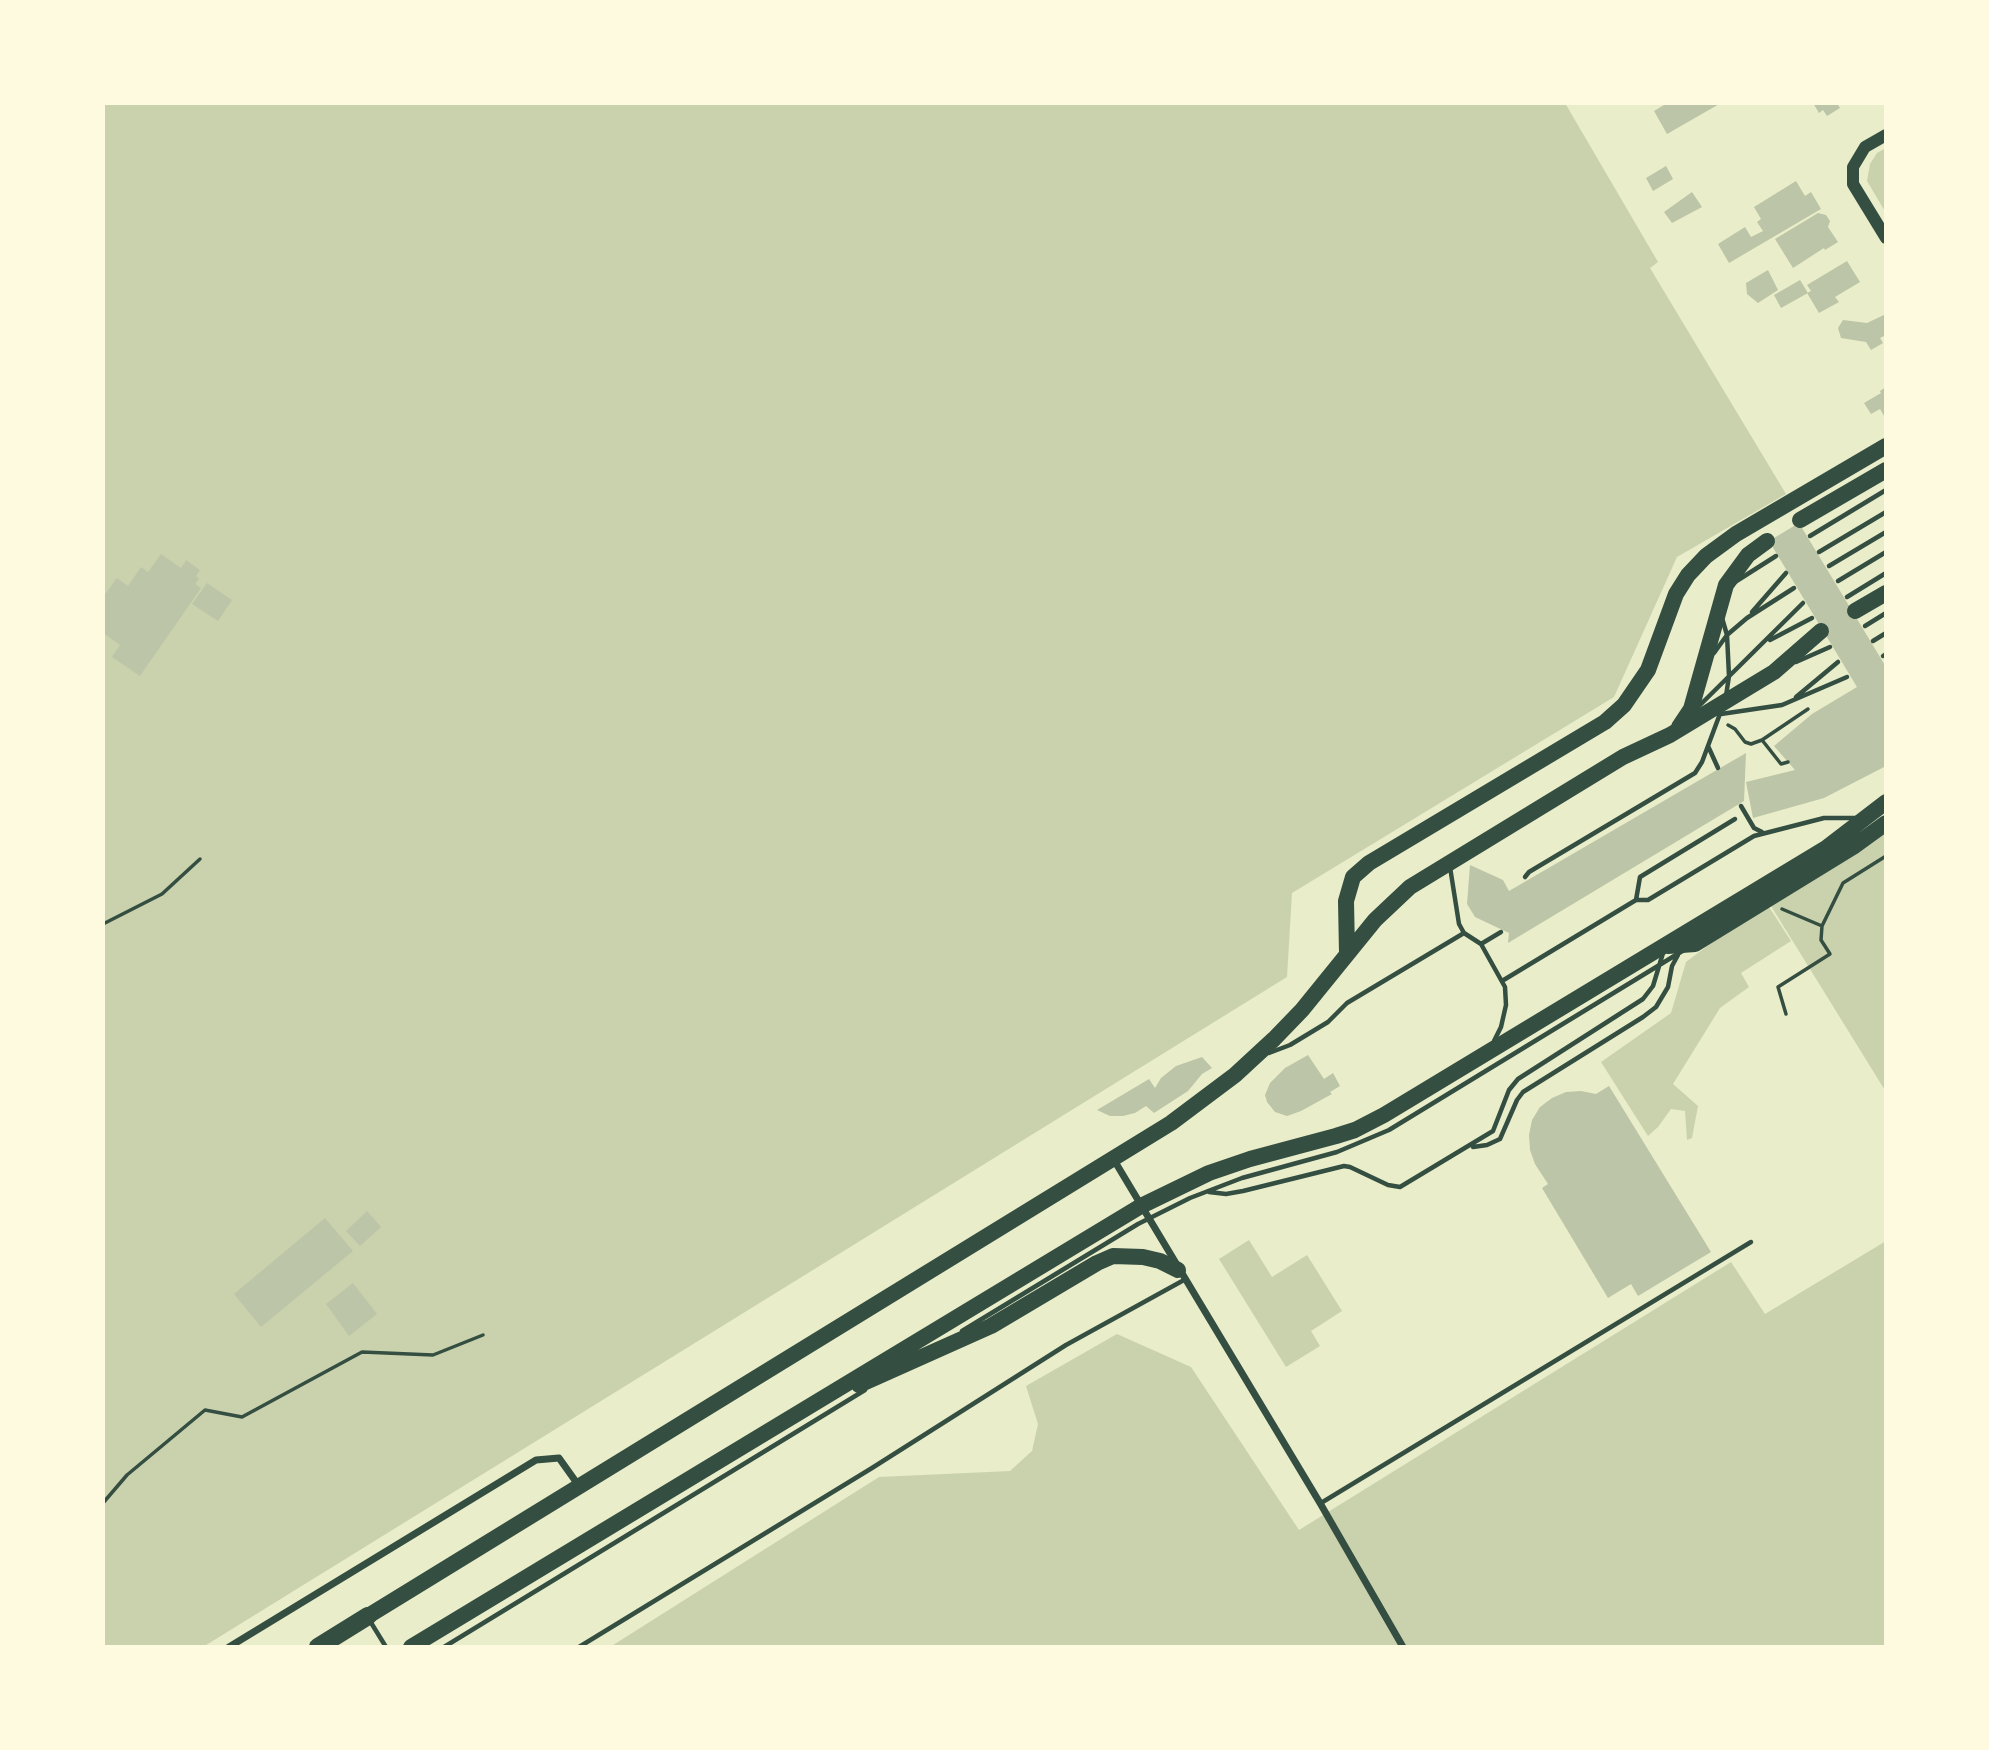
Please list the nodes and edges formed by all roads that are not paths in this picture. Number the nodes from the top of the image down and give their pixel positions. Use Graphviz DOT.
graph roads {
  1 [pos="1886,135"];
  2 [pos="1886,238"];
  3 [pos="1886,446"];
  4 [pos="1886,470"];
  5 [pos="1886,490"];
  6 [pos="1886,512"];
  7 [pos="1800,520"];
  8 [pos="1886,532"];
  9 [pos="1810,536"];
  10 [pos="1768,541"];
  11 [pos="1819,552"];
  12 [pos="1886,552"];
  13 [pos="1776,556"];
  14 [pos="1829,566"];
  15 [pos="1786,573"];
  16 [pos="1886,573"];
  17 [pos="1838,581"];
  18 [pos="1794,587"];
  19 [pos="1880,590"];
  20 [pos="1720,602"];
  21 [pos="1803,603"];
  22 [pos="1851,604"];
  23 [pos="1886,613"];
  24 [pos="1747,618"];
  25 [pos="1816,625"];
  26 [pos="1865,626"];
  27 [pos="1886,634"];
  28 [pos="1727,635"];
  29 [pos="1873,641"];
  30 [pos="1764,644"];
  31 [pos="1830,647"];
  32 [pos="1838,662"];
  33 [pos="1704,669"];
  34 [pos="1774,672"];
  35 [pos="1729,676"];
  36 [pos="1847,677"];
  37 [pos="1790,702"];
  38 [pos="1723,708"];
  39 [pos="1689,721"];
  40 [pos="1709,745"];
  41 [pos="1718,768"];
  42 [pos="1741,806"];
  43 [pos="1883,811"];
  44 [pos="1735,819"];
  45 [pos="1763,832"];
  46 [pos="1456,858"];
  47 [pos="1525,877"];
  48 [pos="1636,900"];
  49 [pos="1501,932"];
  50 [pos="1464,933"];
  51 [pos="1481,944"];
  52 [pos="1666,946"];
  53 [pos="1690,947"];
  54 [pos="1347,953"];
  55 [pos="1659,966"];
  56 [pos="1502,981"];
  57 [pos="1255,1058"];
  58 [pos="1480,1058"];
  59 [pos="1473,1147"];
  60 [pos="1113,1159"];
  61 [pos="1204,1192"];
  62 [pos="1166,1193"];
  63 [pos="1145,1212"];
  64 [pos="1751,1242"];
  65 [pos="1181,1275"];
  66 [pos="913,1361"];
  67 [pos="800,1411"];
  68 [pos="579,1486"];
  69 [pos="1320,1503"];
  70 [pos="368,1616"];
  71 [pos="229,1647"];
  72 [pos="318,1647"];
  73 [pos="386,1647"];
  74 [pos="411,1647"];
  75 [pos="444,1647"];
  76 [pos="579,1647"];
  77 [pos="1403,1647"];
  1 -- 2 [label="street"];
  3 -- 54 [label="highway"];
  4 -- 7 [label="highway"];
  5 -- 9 [label="lane"];
  6 -- 11 [label="lane"];
  8 -- 14 [label="lane"];
  10 -- 20 [label="highway"];
  12 -- 17 [label="lane"];
  13 -- 20 [label="lane"];
  15 -- 24 [label="lane"];
  16 -- 19 [label="lane"];
  18 -- 24 [label="lane"];
  19 -- 22 [label="highway"];
  20 -- 28 [label="lane"];
  20 -- 33 [label="highway"];
  21 -- 30 [label="lane"];
  23 -- 26 [label="lane"];
  24 -- 28 [label="lane"];
  25 -- 30 [label="lane"];
  25 -- 34 [label="highway"];
  27 -- 29 [label="lane"];
  28 -- 33 [label="lane"];
  28 -- 35 [label="lane"];
  30 -- 35 [label="lane"];
  31 -- 34 [label="lane"];
  32 -- 37 [label="lane"];
  33 -- 39 [label="highway"];
  34 -- 38 [label="highway"];
  35 -- 38 [label="lane"];
  35 -- 39 [label="lane"];
  36 -- 37 [label="lane"];
  37 -- 38 [label="lane"];
  38 -- 39 [label="highway"];
  38 -- 40 [label="lane"];
  39 -- 46 [label="highway"];
  40 -- 41 [label="lane"];
  40 -- 47 [label="lane"];
  42 -- 45 [label="lane"];
  43 -- 45 [label="lane"];
  43 -- 52 [label="highway"];
  43 -- 53 [label="highway"];
  44 -- 48 [label="lane"];
  45 -- 48 [label="lane"];
  46 -- 50 [label="lane"];
  46 -- 54 [label="highway"];
  48 -- 56 [label="lane"];
  49 -- 51 [label="lane"];
  50 -- 51 [label="lane"];
  50 -- 57 [label="lane"];
  51 -- 56 [label="lane"];
  52 -- 53 [label="highway"];
  52 -- 55 [label="lane"];
  52 -- 58 [label="highway"];
  53 -- 55 [label="lane"];
  53 -- 59 [label="lane"];
  54 -- 57 [label="highway"];
  55 -- 61 [label="lane"];
  55 -- 61 [label="lane"];
  56 -- 58 [label="lane"];
  57 -- 60 [label="highway"];
  58 -- 62 [label="highway"];
  60 -- 63 [label="street"];
  60 -- 68 [label="highway"];
  61 -- 62 [label="lane"];
  61 -- 63 [label="lane"];
  62 -- 63 [label="highway"];
  63 -- 65 [label="street"];
  63 -- 66 [label="lane"];
  63 -- 67 [label="highway"];
  64 -- 69 [label="lane"];
  65 -- 66 [label="highway"];
  65 -- 69 [label="street"];
  65 -- 76 [label="lane"];
  66 -- 67 [label="highway"];
  66 -- 75 [label="lane"];
  67 -- 74 [label="highway"];
  68 -- 70 [label="highway"];
  68 -- 71 [label="street"];
  69 -- 77 [label="street"];
  70 -- 72 [label="highway"];
  70 -- 73 [label="lane"];
}
